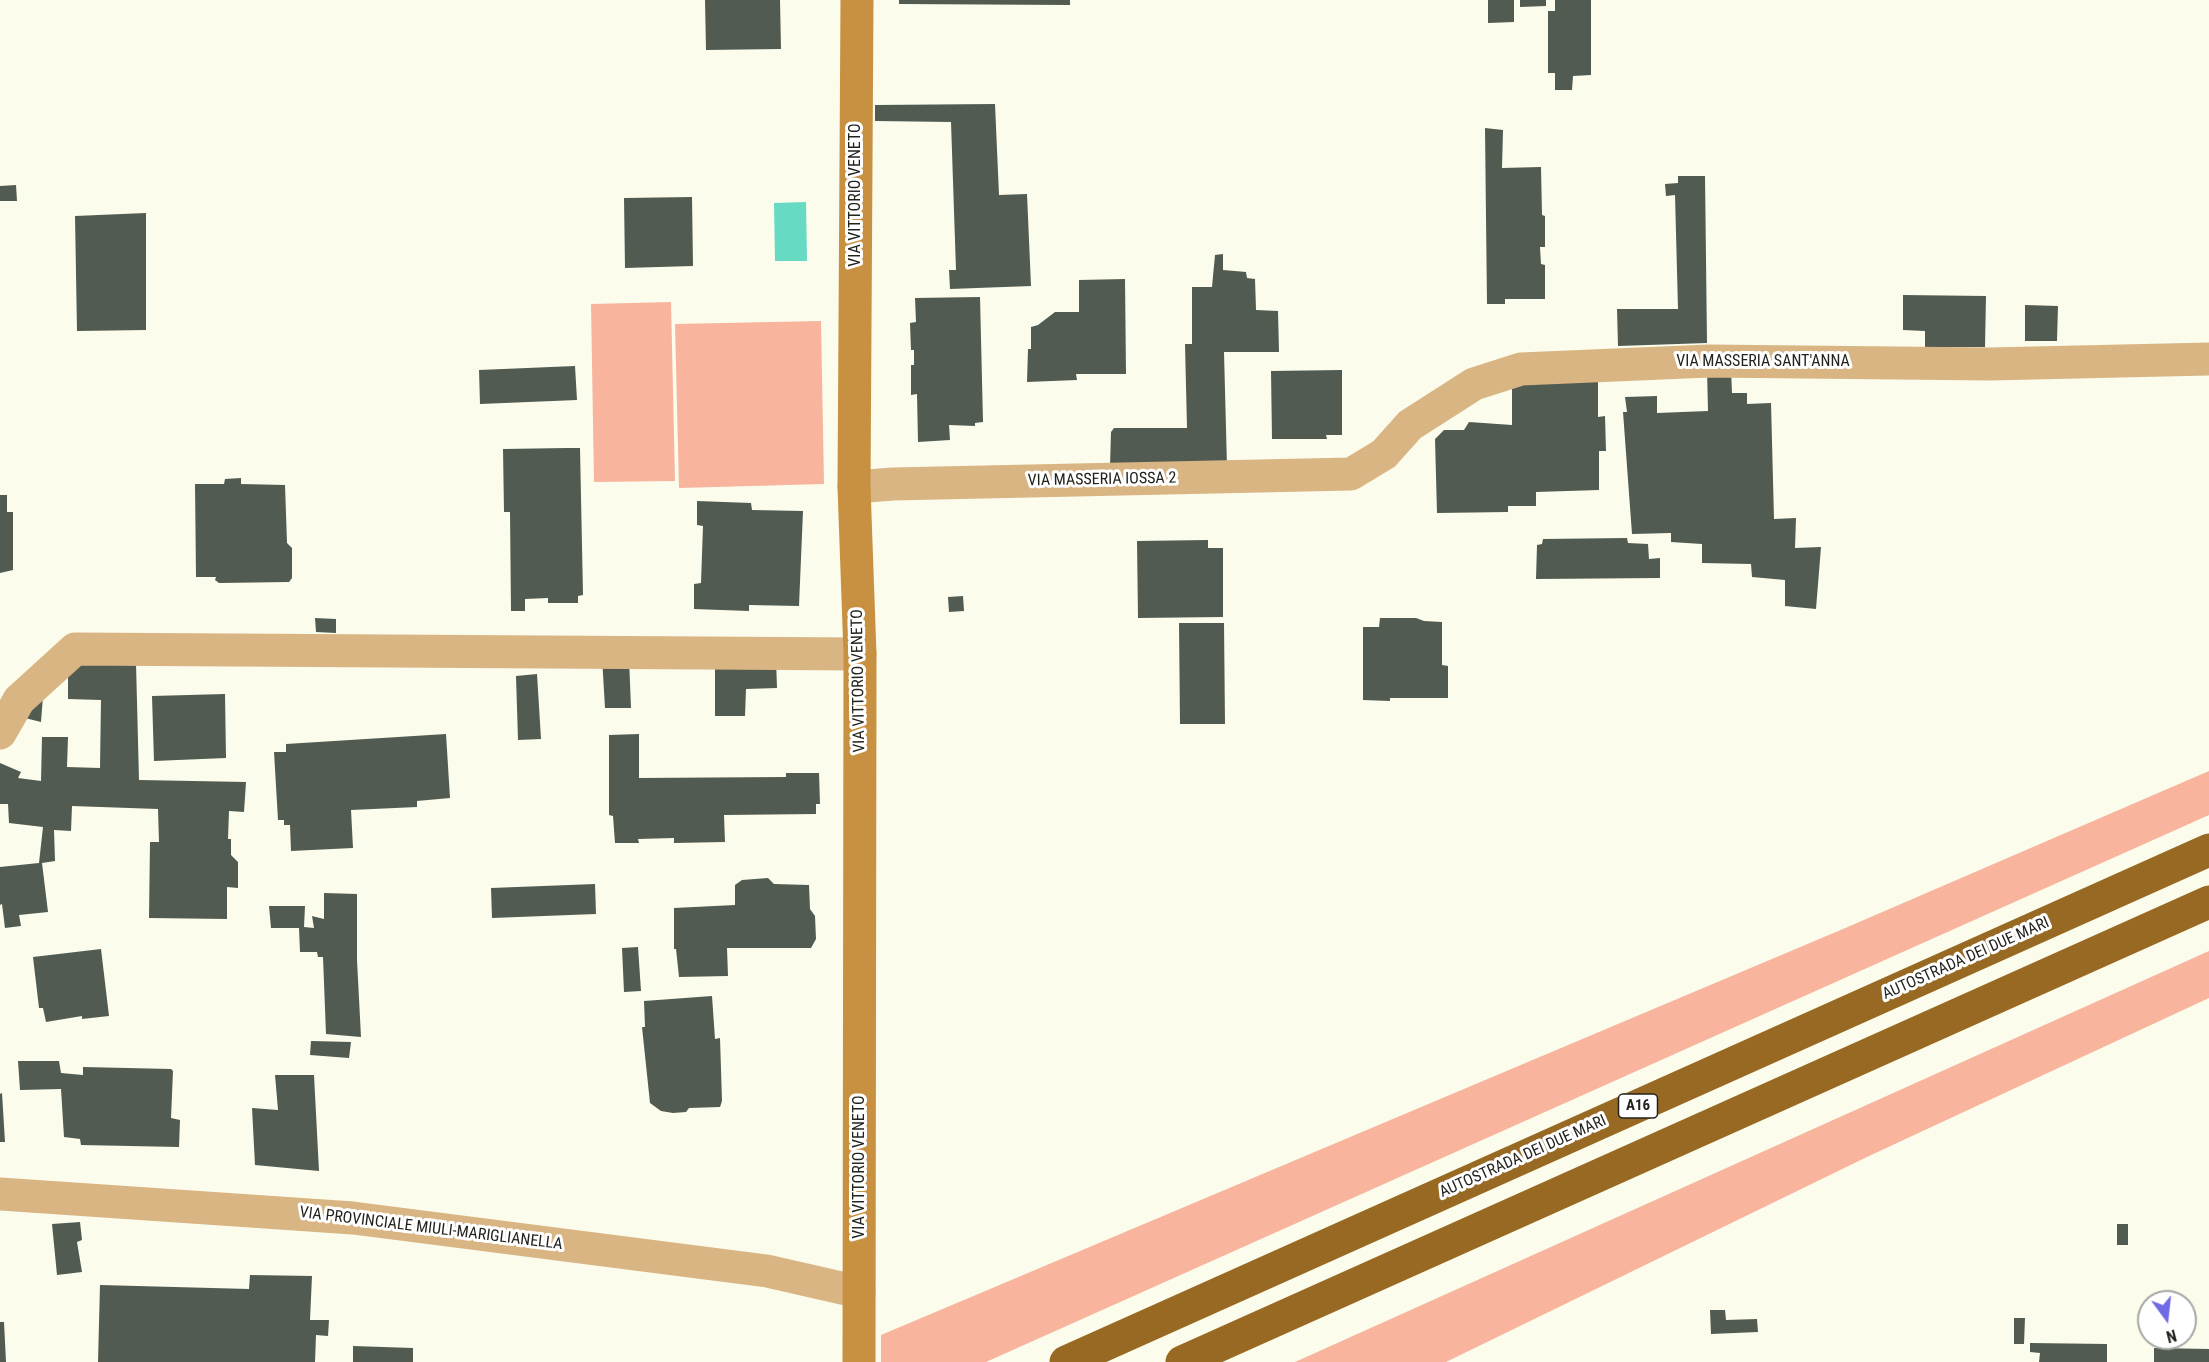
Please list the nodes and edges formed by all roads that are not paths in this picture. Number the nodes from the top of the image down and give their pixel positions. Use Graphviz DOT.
graph roads {
  1 [pos="856,0"];
  2 [pos="2209,358"];
  3 [pos="1350,474"];
  4 [pos="854,487"];
  5 [pos="860,654"];
  6 [pos="0,733"];
  7 [pos="2209,850"];
  8 [pos="2209,902"];
  9 [pos="0,1194"];
  10 [pos="860,1292"];
  11 [pos="859,1362"];
  12 [pos="1066,1362"];
  13 [pos="1182,1362"];
  1 -- 4 [label="street, VIA VITTORIO VENETO"];
  2 -- 3 [label="street, VIA MASSERIA SANT'ANNA"];
  3 -- 4 [label="street, VIA MASSERIA IOSSA 2"];
  4 -- 5 [label="street, VIA VITTORIO VENETO"];
  5 -- 6 [label="street"];
  5 -- 10 [label="street, VIA VITTORIO VENETO"];
  7 -- 12 [label="highway, AUTOSTRADA DEI DUE MARI / A16"];
  8 -- 13 [label="highway"];
  9 -- 10 [label="street, VIA PROVINCIALE MIULI-MARIGLIANELLA"];
  10 -- 11 [label="street, VIA VITTORIO VENETO"];
}
